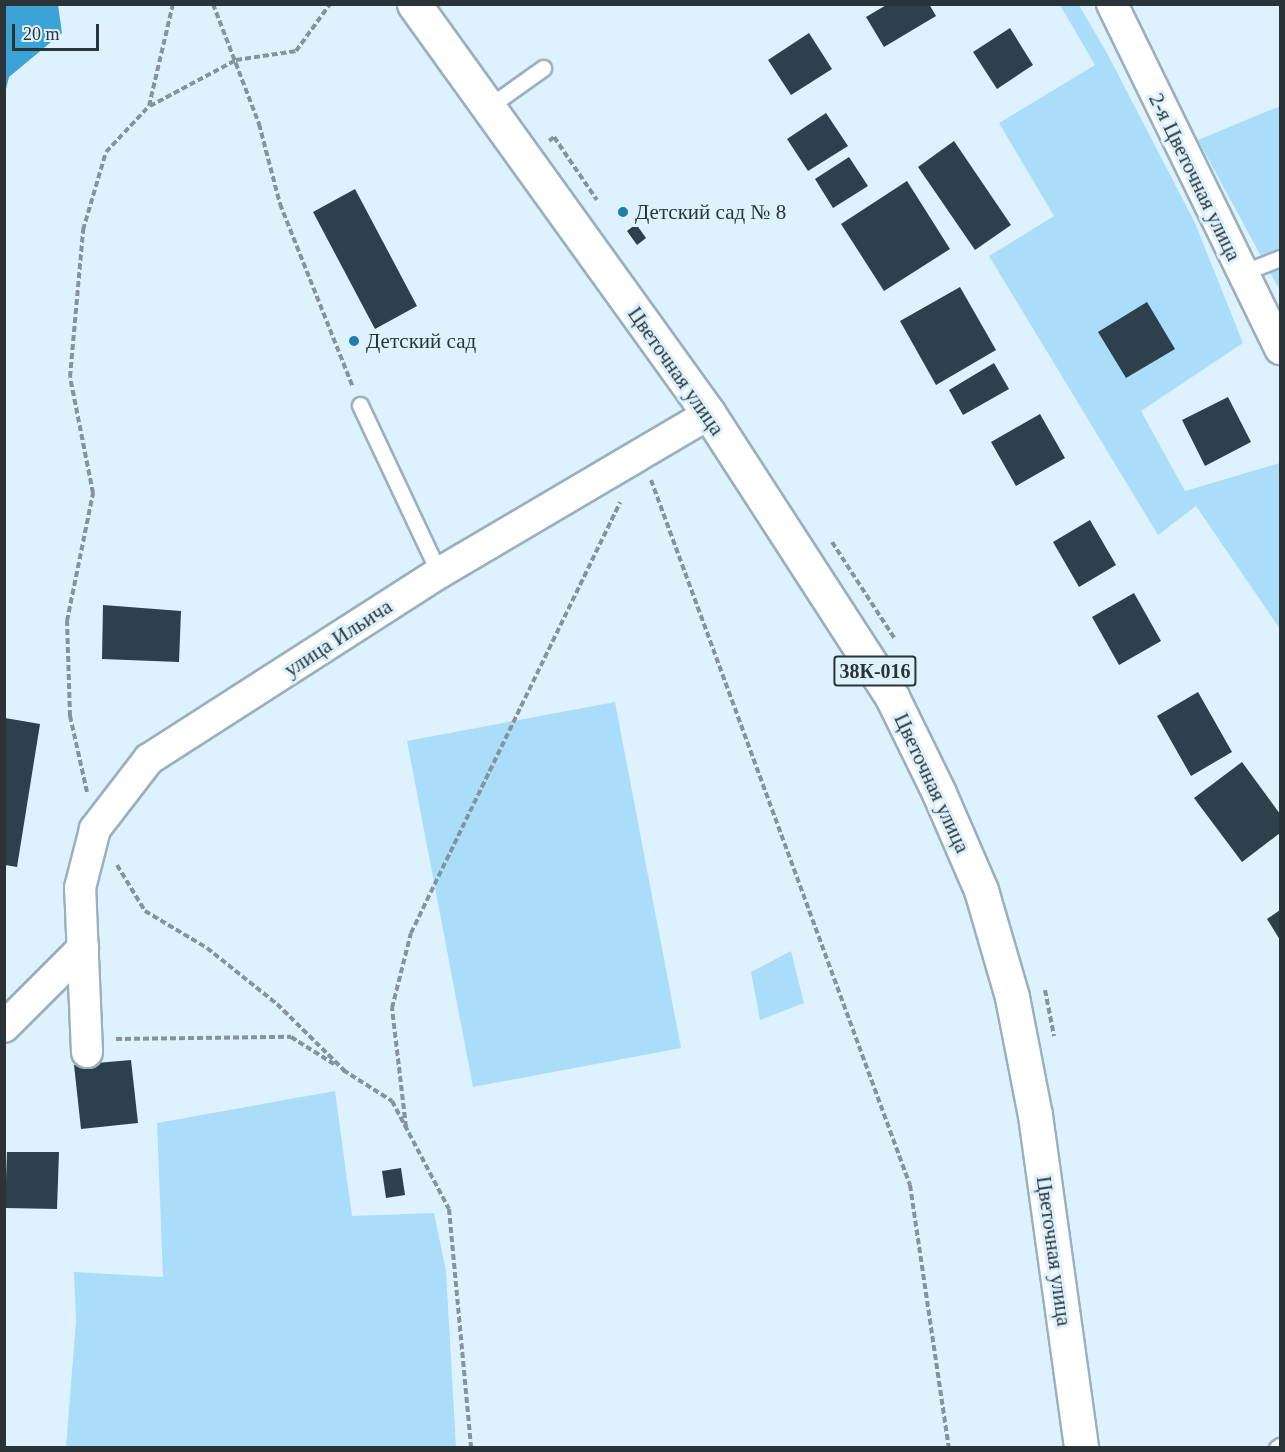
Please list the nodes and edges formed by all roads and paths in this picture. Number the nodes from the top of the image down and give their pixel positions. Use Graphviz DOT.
graph roads {
  1 [pos="172,4"];
  2 [pos="213,4"];
  3 [pos="330,4"];
  4 [pos="414,4"];
  5 [pos="1112,4"];
  6 [pos="236,60"];
  7 [pos="543,68"];
  8 [pos="149,106"];
  9 [pos="487,108"];
  10 [pos="1281,258"];
  11 [pos="1242,273"];
  12 [pos="1281,349"];
  13 [pos="360,405"];
  14 [pos="709,414"];
  15 [pos="642,455"];
  16 [pos="622,499"];
  17 [pos="439,573"];
  18 [pos="95,829"];
  19 [pos="83,948"];
  20 [pos="4,1027"];
  21 [pos="117,1039"];
  22 [pos="87,1052"];
  23 [pos="345,1071"];
  24 [pos="406,1127"];
  25 [pos="948,1447"];
  26 [pos="471,1448"];
  27 [pos="1081,1448"];
  1 -- 8 [label="path"];
  2 -- 6 [label="path"];
  3 -- 6 [label="path"];
  4 -- 9 [label="main road, Цветочная улица / 38К-016"];
  5 -- 11 [label="street, 2-я Цветочная улица"];
  6 -- 8 [label="path"];
  6 -- 13 [label="path"];
  7 -- 9 [label="lane"];
  8 -- 18 [label="path"];
  9 -- 14 [label="main road, Цветочная улица / 38К-016"];
  10 -- 11 [label="lane"];
  11 -- 12 [label="street, 2-я Цветочная улица"];
  13 -- 17 [label="lane"];
  14 -- 15 [label="street, улица Ильича"];
  14 -- 27 [label="main road, Цветочная улица / 38К-016"];
  15 -- 17 [label="street, улица Ильича"];
  15 -- 25 [label="path"];
  16 -- 24 [label="path"];
  17 -- 18 [label="street, улица Ильича"];
  18 -- 19 [label="street, улица Ильича"];
  18 -- 23 [label="path"];
  19 -- 20 [label="street"];
  19 -- 22 [label="street, улица Ильича"];
  21 -- 23 [label="path"];
  23 -- 24 [label="path"];
  24 -- 26 [label="path"];
}
